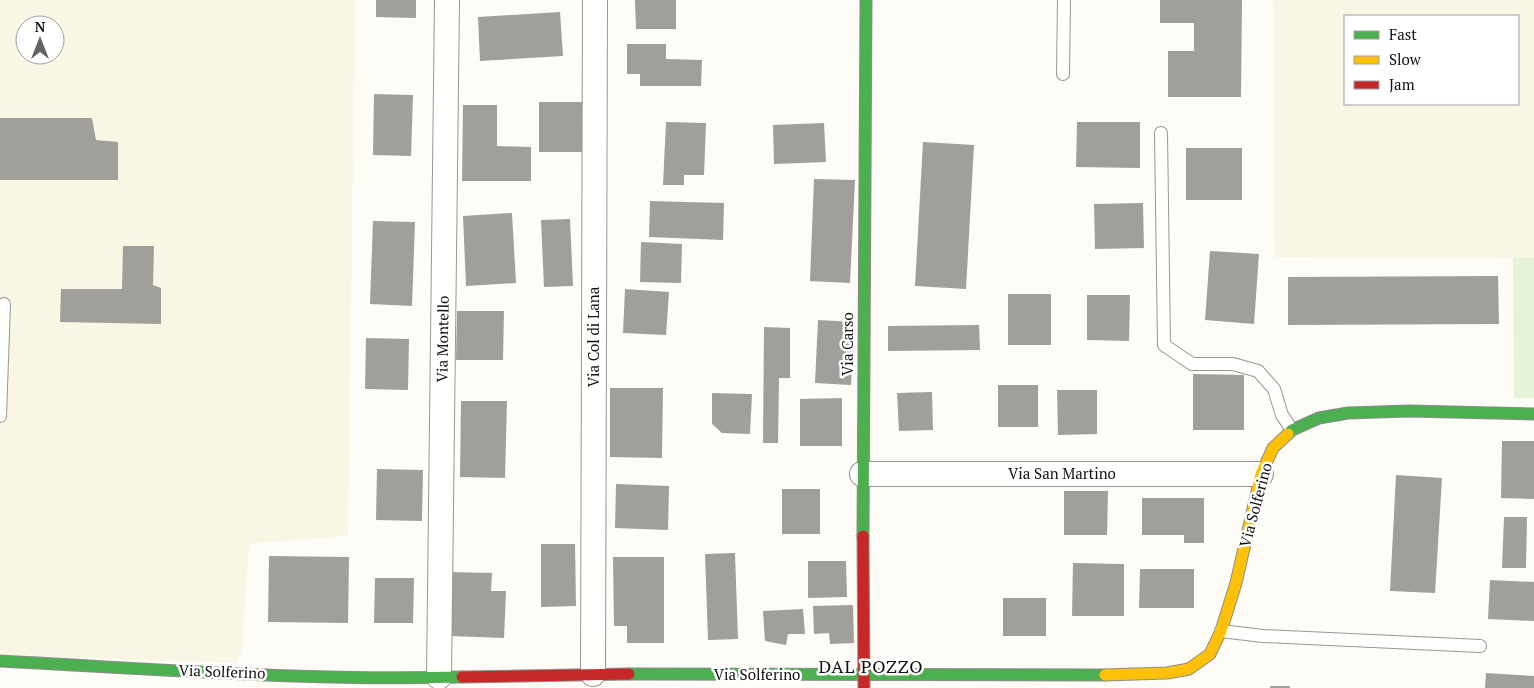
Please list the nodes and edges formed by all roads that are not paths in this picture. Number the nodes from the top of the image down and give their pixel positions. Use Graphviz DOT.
graph roads {
  1 [pos="447,0"];
  2 [pos="595,0"];
  3 [pos="866,0"];
  4 [pos="1064,0"];
  5 [pos="1063,74"];
  6 [pos="1161,133"];
  7 [pos="4,304"];
  8 [pos="1534,414"];
  9 [pos="0,416"];
  10 [pos="1292,430"];
  11 [pos="862,474"];
  12 [pos="1261,474"];
  13 [pos="1221,631"];
  14 [pos="1480,646"];
  15 [pos="0,661"];
  16 [pos="864,675"];
  17 [pos="439,677"];
  18 [pos="593,681"];
  19 [pos="1130,681"];
  20 [pos="864,688"];
  1 -- 17 [label="street, Via Montello"];
  2 -- 18 [label="street, Via Col di Lana"];
  3 -- 11 [label="street, Via Carso"];
  4 -- 5 [label="lane"];
  6 -- 10 [label="lane"];
  7 -- 9 [label="lane"];
  8 -- 10 [label="street, Via Solferino"];
  10 -- 12 [label="street, Via Solferino"];
  11 -- 12 [label="street, Via San Martino"];
  11 -- 16 [label="street, Via Carso"];
  12 -- 13 [label="street, Via Solferino"];
  13 -- 14 [label="lane"];
  13 -- 19 [label="street, Via Solferino"];
  15 -- 17 [label="street, Via Solferino"];
  16 -- 18 [label="street, Via Solferino"];
  16 -- 19 [label="street, Via Solferino"];
  16 -- 20 [label="street, Via Carso"];
  17 -- 18 [label="street, Via Solferino"];
}
